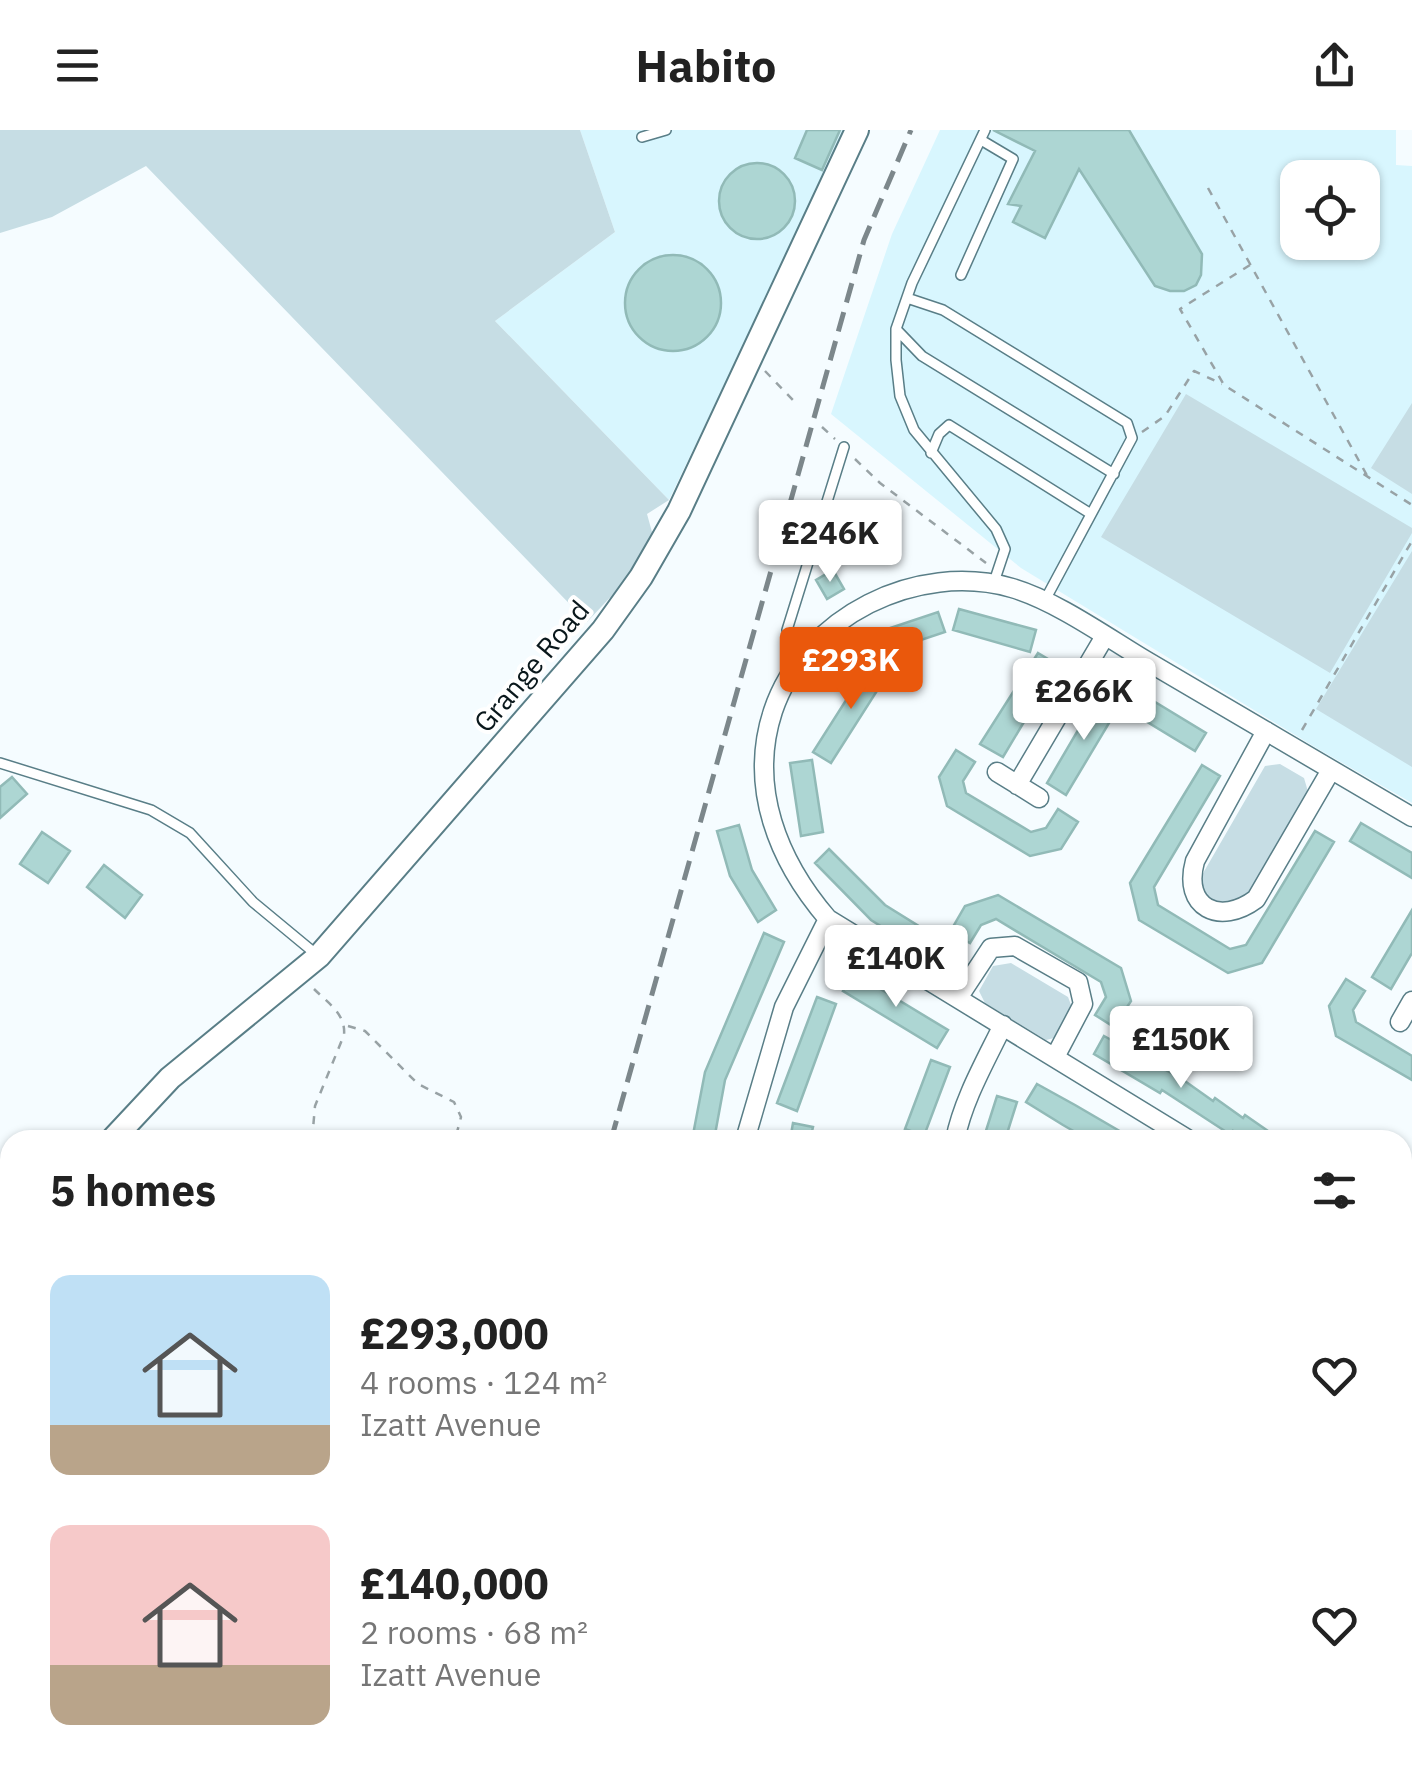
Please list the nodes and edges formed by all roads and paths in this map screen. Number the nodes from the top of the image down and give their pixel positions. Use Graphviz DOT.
graph roads {
  1 [pos="666,130"];
  2 [pos="858,130"];
  3 [pos="983,135"];
  4 [pos="642,137"];
  5 [pos="1208,188"];
  6 [pos="1250,265"];
  7 [pos="961,275"];
  8 [pos="907,298"];
  9 [pos="896,328"];
  10 [pos="1224,384"];
  11 [pos="822,426"];
  12 [pos="1132,438"];
  13 [pos="844,447"];
  14 [pos="931,453"];
  15 [pos="1114,474"];
  16 [pos="1370,480"];
  17 [pos="1412,505"];
  18 [pos="1091,514"];
  19 [pos="1412,541"];
  20 [pos="1002,566"];
  21 [pos="993,584"];
  22 [pos="1044,602"];
  23 [pos="1105,636"];
  24 [pos="807,650"];
  25 [pos="1266,732"];
  26 [pos="1293,747"];
  27 [pos="0,763"];
  28 [pos="1331,770"];
  29 [pos="996,772"];
  30 [pos="1017,784"];
  31 [pos="1039,798"];
  32 [pos="1412,817"];
  33 [pos="828,919"];
  34 [pos="319,956"];
  35 [pos="299,974"];
  36 [pos="958,998"];
  37 [pos="1412,1001"];
  38 [pos="1400,1022"];
  39 [pos="345,1025"];
  40 [pos="1003,1025"];
  41 [pos="1055,1057"];
  42 [pos="121,1130"];
  43 [pos="313,1130"];
  44 [pos="458,1130"];
  45 [pos="748,1130"];
  46 [pos="957,1130"];
  47 [pos="1172,1130"];
  1 -- 4 [label="lane"];
  2 -- 34 [label="street, Grange Road"];
  3 -- 7 [label="lane"];
  3 -- 8 [label="lane"];
  5 -- 6 [label="path"];
  6 -- 10 [label="path"];
  6 -- 16 [label="path"];
  8 -- 9 [label="lane"];
  8 -- 12 [label="lane"];
  9 -- 14 [label="lane"];
  9 -- 15 [label="lane"];
  10 -- 12 [label="path"];
  10 -- 16 [label="path"];
  11 -- 13 [label="path"];
  12 -- 15 [label="lane"];
  13 -- 20 [label="path"];
  13 -- 24 [label="lane"];
  14 -- 18 [label="lane"];
  14 -- 20 [label="lane"];
  15 -- 18 [label="lane"];
  16 -- 17 [label="path"];
  18 -- 22 [label="lane"];
  19 -- 26 [label="path"];
  20 -- 21 [label="lane"];
  21 -- 22 [label="street"];
  21 -- 24 [label="street"];
  22 -- 23 [label="street"];
  23 -- 25 [label="street"];
  23 -- 30 [label="street"];
  24 -- 33 [label="street"];
  25 -- 26 [label="street"];
  25 -- 28 [label="street"];
  26 -- 28 [label="street"];
  27 -- 34 [label="lane"];
  28 -- 32 [label="street"];
  29 -- 30 [label="street"];
  30 -- 31 [label="street"];
  33 -- 36 [label="street"];
  33 -- 45 [label="street"];
  34 -- 35 [label="street, Grange Road"];
  35 -- 39 [label="path"];
  35 -- 42 [label="street, Grange Road"];
  36 -- 40 [label="street"];
  36 -- 41 [label="street"];
  37 -- 38 [label="street"];
  39 -- 43 [label="path"];
  39 -- 44 [label="path"];
  40 -- 41 [label="street"];
  40 -- 46 [label="street"];
  41 -- 47 [label="street"];
}
